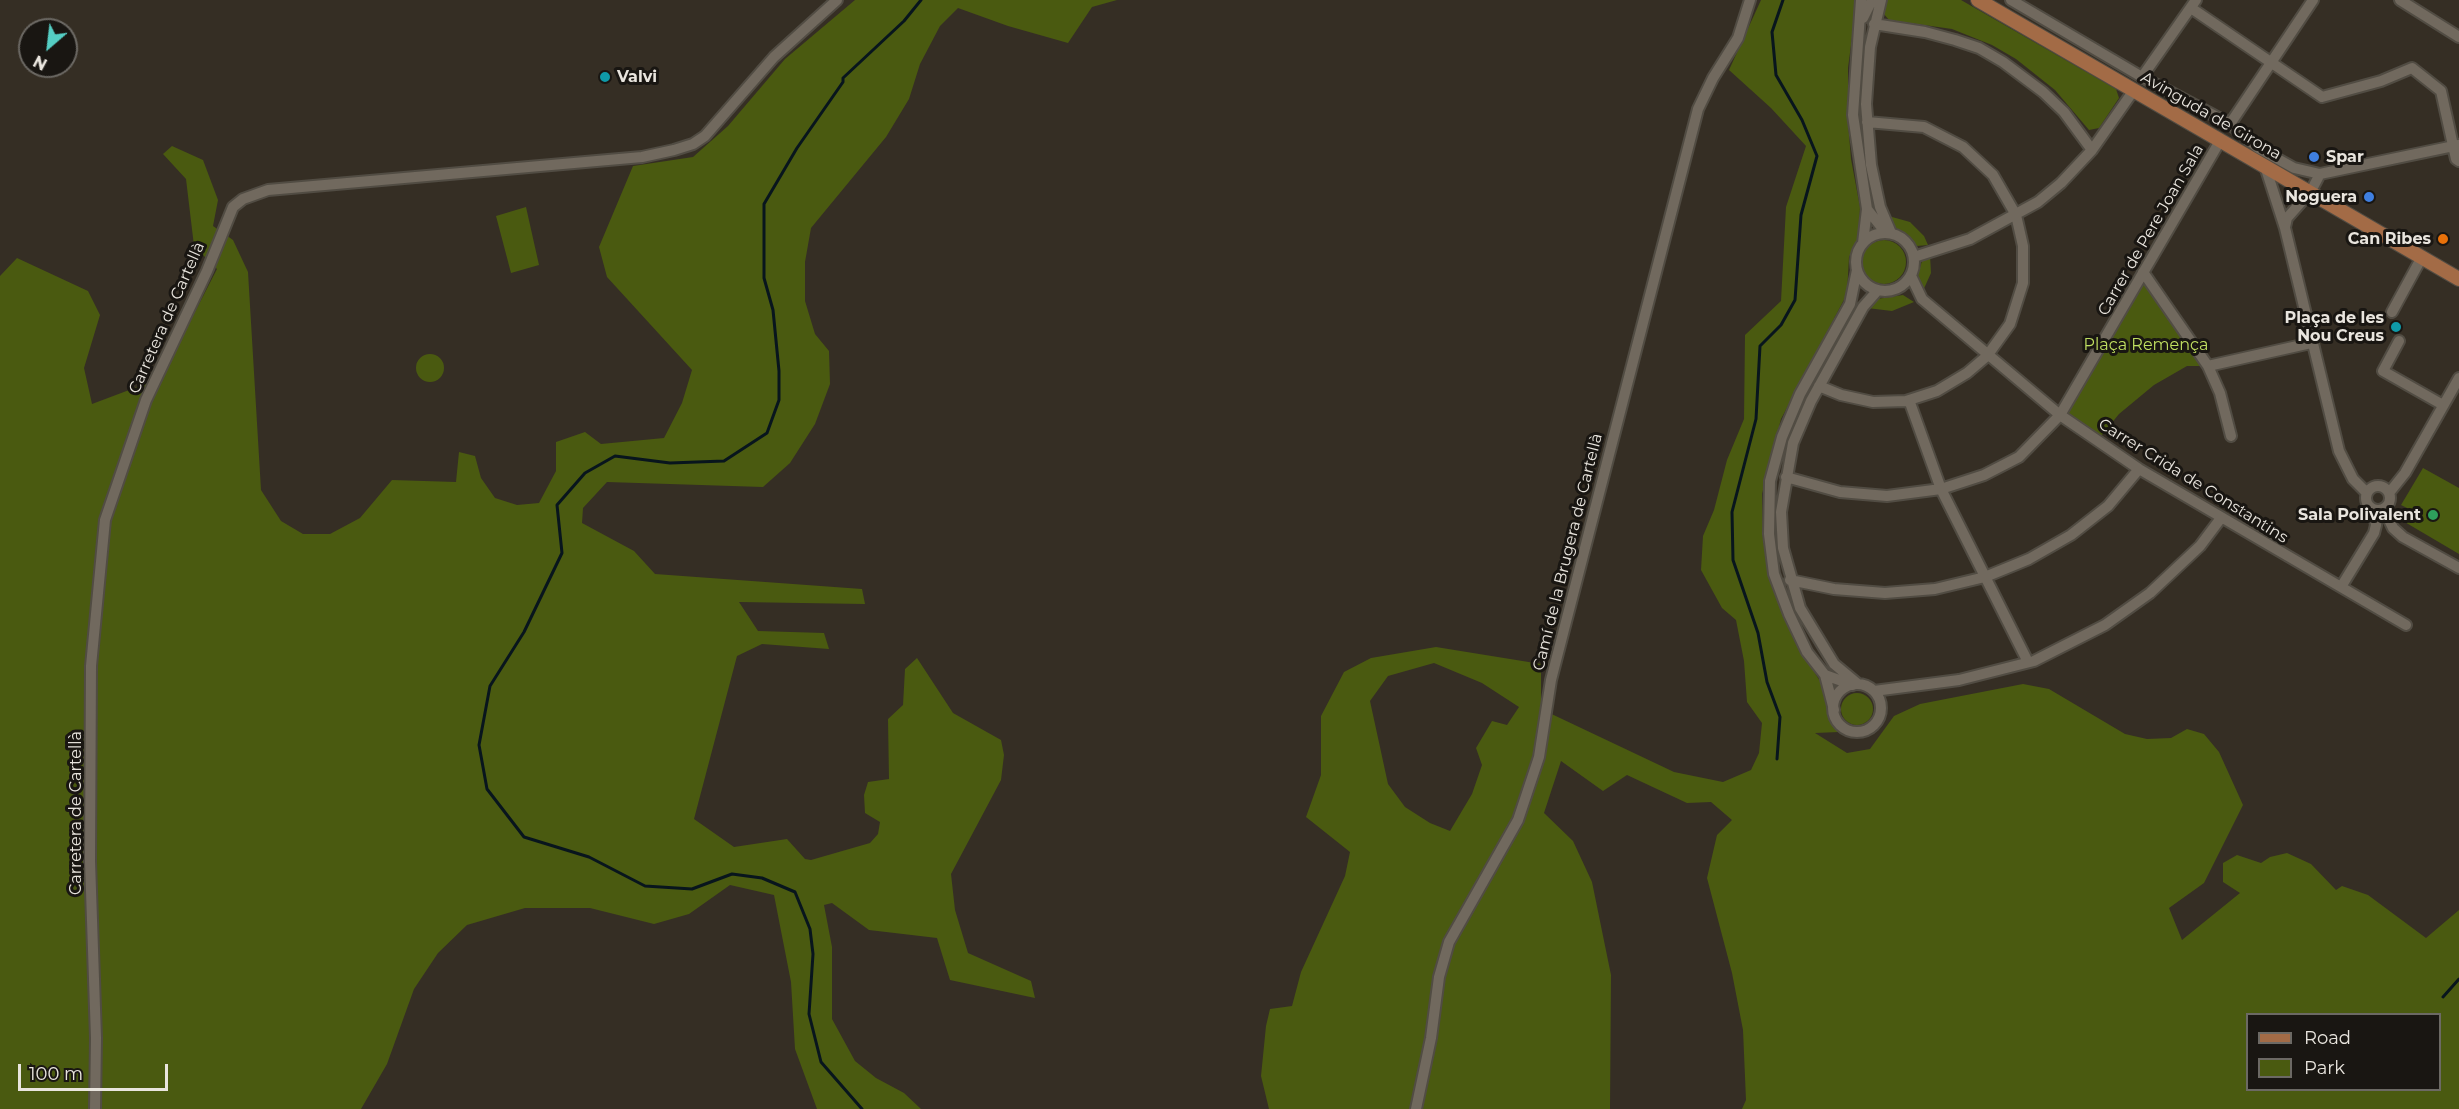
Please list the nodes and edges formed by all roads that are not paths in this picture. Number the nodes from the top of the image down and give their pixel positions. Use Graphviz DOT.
graph roads {
  1 [pos="837,0"];
  2 [pos="1750,0"];
  3 [pos="1861,0"];
  4 [pos="1872,0"];
  5 [pos="1881,0"];
  6 [pos="1978,0"];
  7 [pos="2011,0"];
  8 [pos="2313,0"];
  9 [pos="2400,0"];
  10 [pos="2194,4"];
  11 [pos="1860,23"];
  12 [pos="1874,24"];
  13 [pos="2459,37"];
  14 [pos="2270,64"];
  15 [pos="2142,77"];
  16 [pos="2134,90"];
  17 [pos="1867,122"];
  18 [pos="2230,124"];
  19 [pos="2220,141"];
  20 [pos="2456,146"];
  21 [pos="2092,150"];
  22 [pos="2459,161"];
  23 [pos="2265,166"];
  24 [pos="2320,174"];
  25 [pos="2311,191"];
  26 [pos="1867,208"];
  27 [pos="2016,215"];
  28 [pos="2285,228"];
  29 [pos="1888,233"];
  30 [pos="1863,243"];
  31 [pos="1914,257"];
  32 [pos="2422,257"];
  33 [pos="1857,270"];
  34 [pos="2143,272"];
  35 [pos="1911,276"];
  36 [pos="2459,279"];
  37 [pos="1875,289"];
  38 [pos="1893,290"];
  39 [pos="1922,299"];
  40 [pos="1850,304"];
  41 [pos="2392,312"];
  42 [pos="2399,341"];
  43 [pos="2311,343"];
  44 [pos="1987,356"];
  45 [pos="2208,366"];
  46 [pos="2459,378"];
  47 [pos="1819,386"];
  48 [pos="1909,400"];
  49 [pos="2444,405"];
  50 [pos="2060,415"];
  51 [pos="2231,436"];
  52 [pos="2139,469"];
  53 [pos="1786,477"];
  54 [pos="1941,489"];
  55 [pos="2367,493"];
  56 [pos="2389,493"];
  57 [pos="2382,512"];
  58 [pos="2221,518"];
  59 [pos="2374,533"];
  60 [pos="2459,568"];
  61 [pos="1985,577"];
  62 [pos="1790,580"];
  63 [pos="2341,587"];
  64 [pos="2406,625"];
  65 [pos="2028,662"];
  66 [pos="1825,675"];
  67 [pos="1855,685"];
  68 [pos="1874,691"];
  69 [pos="1834,710"];
  70 [pos="95,1109"];
  71 [pos="1416,1109"];
  1 -- 70 [label="street, Carretera de Cartellà"];
  2 -- 71 [label="street, Camí de la Brugera de Cartellà"];
  3 -- 11 [label="street"];
  4 -- 11 [label="street"];
  5 -- 12 [label="street"];
  6 -- 16 [label="main road, Avinguda de Girona"];
  7 -- 15 [label="street, Avinguda de Girona"];
  8 -- 14 [label="street"];
  9 -- 13 [label="street"];
  10 -- 14 [label="street"];
  10 -- 15 [label="street"];
  11 -- 26 [label="street"];
  12 -- 17 [label="street"];
  12 -- 21 [label="street"];
  14 -- 18 [label="street"];
  14 -- 20 [label="street"];
  15 -- 18 [label="street, Avinguda de Girona"];
  16 -- 19 [label="main road, Avinguda de Girona"];
  16 -- 21 [label="street"];
  17 -- 27 [label="street"];
  17 -- 29 [label="street"];
  18 -- 24 [label="street, Avinguda de Girona"];
  19 -- 23 [label="main road, Avinguda de Girona"];
  19 -- 34 [label="street, Carrer de Pere Joan Sala"];
  20 -- 22 [label="street"];
  20 -- 24 [label="street"];
  21 -- 27 [label="street"];
  23 -- 25 [label="main road, Avinguda de Girona"];
  23 -- 28 [label="street"];
  24 -- 25 [label="street"];
  25 -- 28 [label="street"];
  25 -- 32 [label="main road, Avinguda de Girona"];
  26 -- 29 [label="street"];
  26 -- 30 [label="street"];
  27 -- 31 [label="street"];
  27 -- 44 [label="street"];
  28 -- 43 [label="street"];
  29 -- 30 [label="street"];
  29 -- 31 [label="street"];
  30 -- 33 [label="street"];
  31 -- 35 [label="street"];
  32 -- 36 [label="main road, Avinguda de Girona"];
  32 -- 41 [label="street"];
  33 -- 37 [label="street"];
  33 -- 40 [label="street"];
  34 -- 45 [label="street"];
  34 -- 50 [label="street, Carrer de Pere Joan Sala"];
  35 -- 38 [label="street"];
  35 -- 39 [label="street, Carrer Crida de Constantins"];
  37 -- 38 [label="street"];
  37 -- 40 [label="street"];
  37 -- 47 [label="street"];
  38 -- 39 [label="street, Carrer Crida de Constantins"];
  39 -- 44 [label="street, Carrer Crida de Constantins"];
  40 -- 66 [label="street"];
  42 -- 49 [label="street"];
  43 -- 45 [label="street"];
  43 -- 55 [label="street"];
  44 -- 48 [label="street"];
  44 -- 50 [label="street, Carrer Crida de Constantins"];
  45 -- 51 [label="street"];
  46 -- 49 [label="street"];
  47 -- 48 [label="street"];
  47 -- 53 [label="street"];
  48 -- 54 [label="street"];
  49 -- 56 [label="street"];
  50 -- 52 [label="street, Carrer Crida de Constantins"];
  50 -- 54 [label="street, Carrer de Pere Joan Sala"];
  52 -- 58 [label="street, Carrer Crida de Constantins"];
  52 -- 61 [label="street"];
  53 -- 54 [label="street, Carrer de Pere Joan Sala"];
  53 -- 62 [label="street"];
  54 -- 61 [label="street"];
  55 -- 56 [label="street"];
  55 -- 57 [label="street"];
  56 -- 57 [label="street"];
  57 -- 59 [label="street"];
  57 -- 59 [label="street"];
  57 -- 60 [label="street"];
  58 -- 63 [label="street, Carrer Crida de Constantins"];
  58 -- 65 [label="street"];
  59 -- 63 [label="street"];
  61 -- 62 [label="street"];
  61 -- 65 [label="street"];
  62 -- 67 [label="street"];
  63 -- 64 [label="street, Carrer Crida de Constantins"];
  65 -- 68 [label="street"];
  66 -- 67 [label="street"];
  66 -- 69 [label="street"];
  67 -- 68 [label="street"];
  67 -- 69 [label="street"];
  68 -- 69 [label="street"];
}
